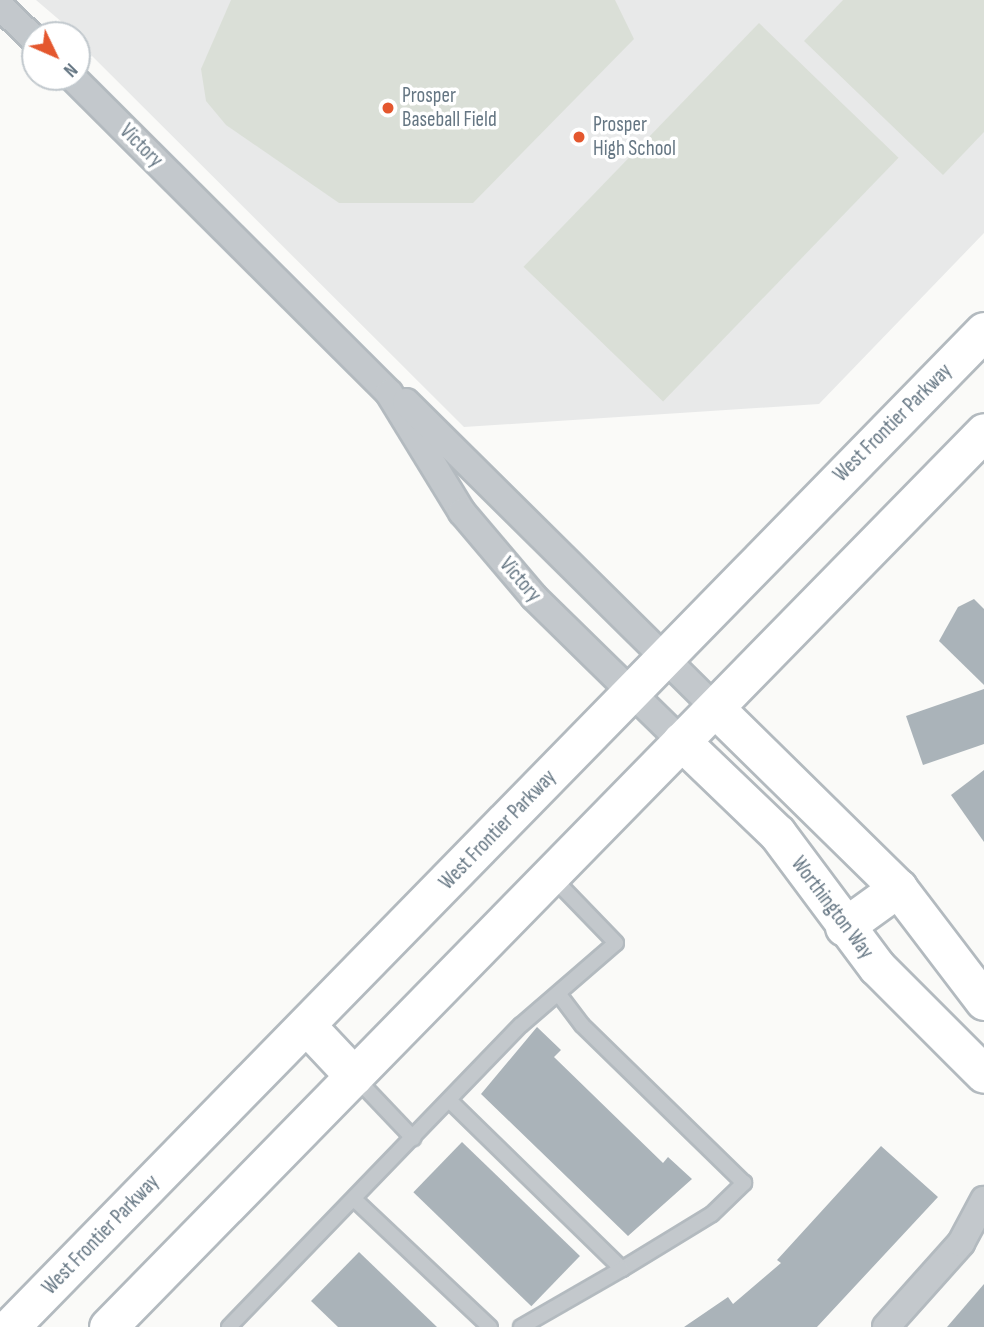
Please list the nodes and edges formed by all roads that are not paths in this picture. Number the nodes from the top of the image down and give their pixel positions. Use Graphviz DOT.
graph roads {
  1 [pos="0,6"];
  2 [pos="21,26"];
  3 [pos="86,91"];
  4 [pos="984,331"];
  5 [pos="389,393"];
  6 [pos="984,432"];
  7 [pos="665,658"];
  8 [pos="631,694"];
  9 [pos="715,708"];
  10 [pos="681,741"];
  11 [pos="551,876"];
  12 [pos="898,888"];
  13 [pos="844,927"];
  14 [pos="559,995"];
  15 [pos="984,1001"];
  16 [pos="306,1025"];
  17 [pos="984,1074"];
  18 [pos="354,1076"];
  19 [pos="449,1100"];
  20 [pos="413,1138"];
  21 [pos="354,1199"];
  22 [pos="984,1200"];
  23 [pos="984,1231"];
  24 [pos="961,1243"];
  25 [pos="622,1269"];
  26 [pos="10,1327"];
  27 [pos="108,1327"];
  28 [pos="229,1327"];
  29 [pos="490,1327"];
  30 [pos="520,1327"];
  31 [pos="886,1327"];
  1 -- 2 [label="street"];
  3 -- 5 [label="street, Victory"];
  4 -- 7 [label="street, West Frontier Parkway"];
  5 -- 7 [label="street, Victory"];
  5 -- 8 [label="street, Victory"];
  6 -- 9 [label="street"];
  7 -- 8 [label="street, West Frontier Parkway"];
  7 -- 9 [label="street, Victory"];
  8 -- 10 [label="street, Victory"];
  8 -- 16 [label="street, West Frontier Parkway"];
  9 -- 10 [label="street"];
  9 -- 12 [label="street"];
  10 -- 11 [label="street"];
  10 -- 13 [label="street, Worthington Way"];
  11 -- 14 [label="lane"];
  11 -- 18 [label="street"];
  12 -- 13 [label="street"];
  12 -- 15 [label="street"];
  13 -- 17 [label="street, Worthington Way"];
  14 -- 19 [label="lane"];
  14 -- 25 [label="lane"];
  16 -- 18 [label="street"];
  16 -- 26 [label="street, West Frontier Parkway"];
  18 -- 20 [label="lane"];
  18 -- 27 [label="street"];
  19 -- 20 [label="lane"];
  19 -- 25 [label="lane"];
  20 -- 21 [label="lane"];
  21 -- 28 [label="lane"];
  21 -- 29 [label="lane"];
  22 -- 24 [label="street"];
  23 -- 24 [label="street"];
  24 -- 31 [label="street"];
  25 -- 30 [label="lane"];
}
